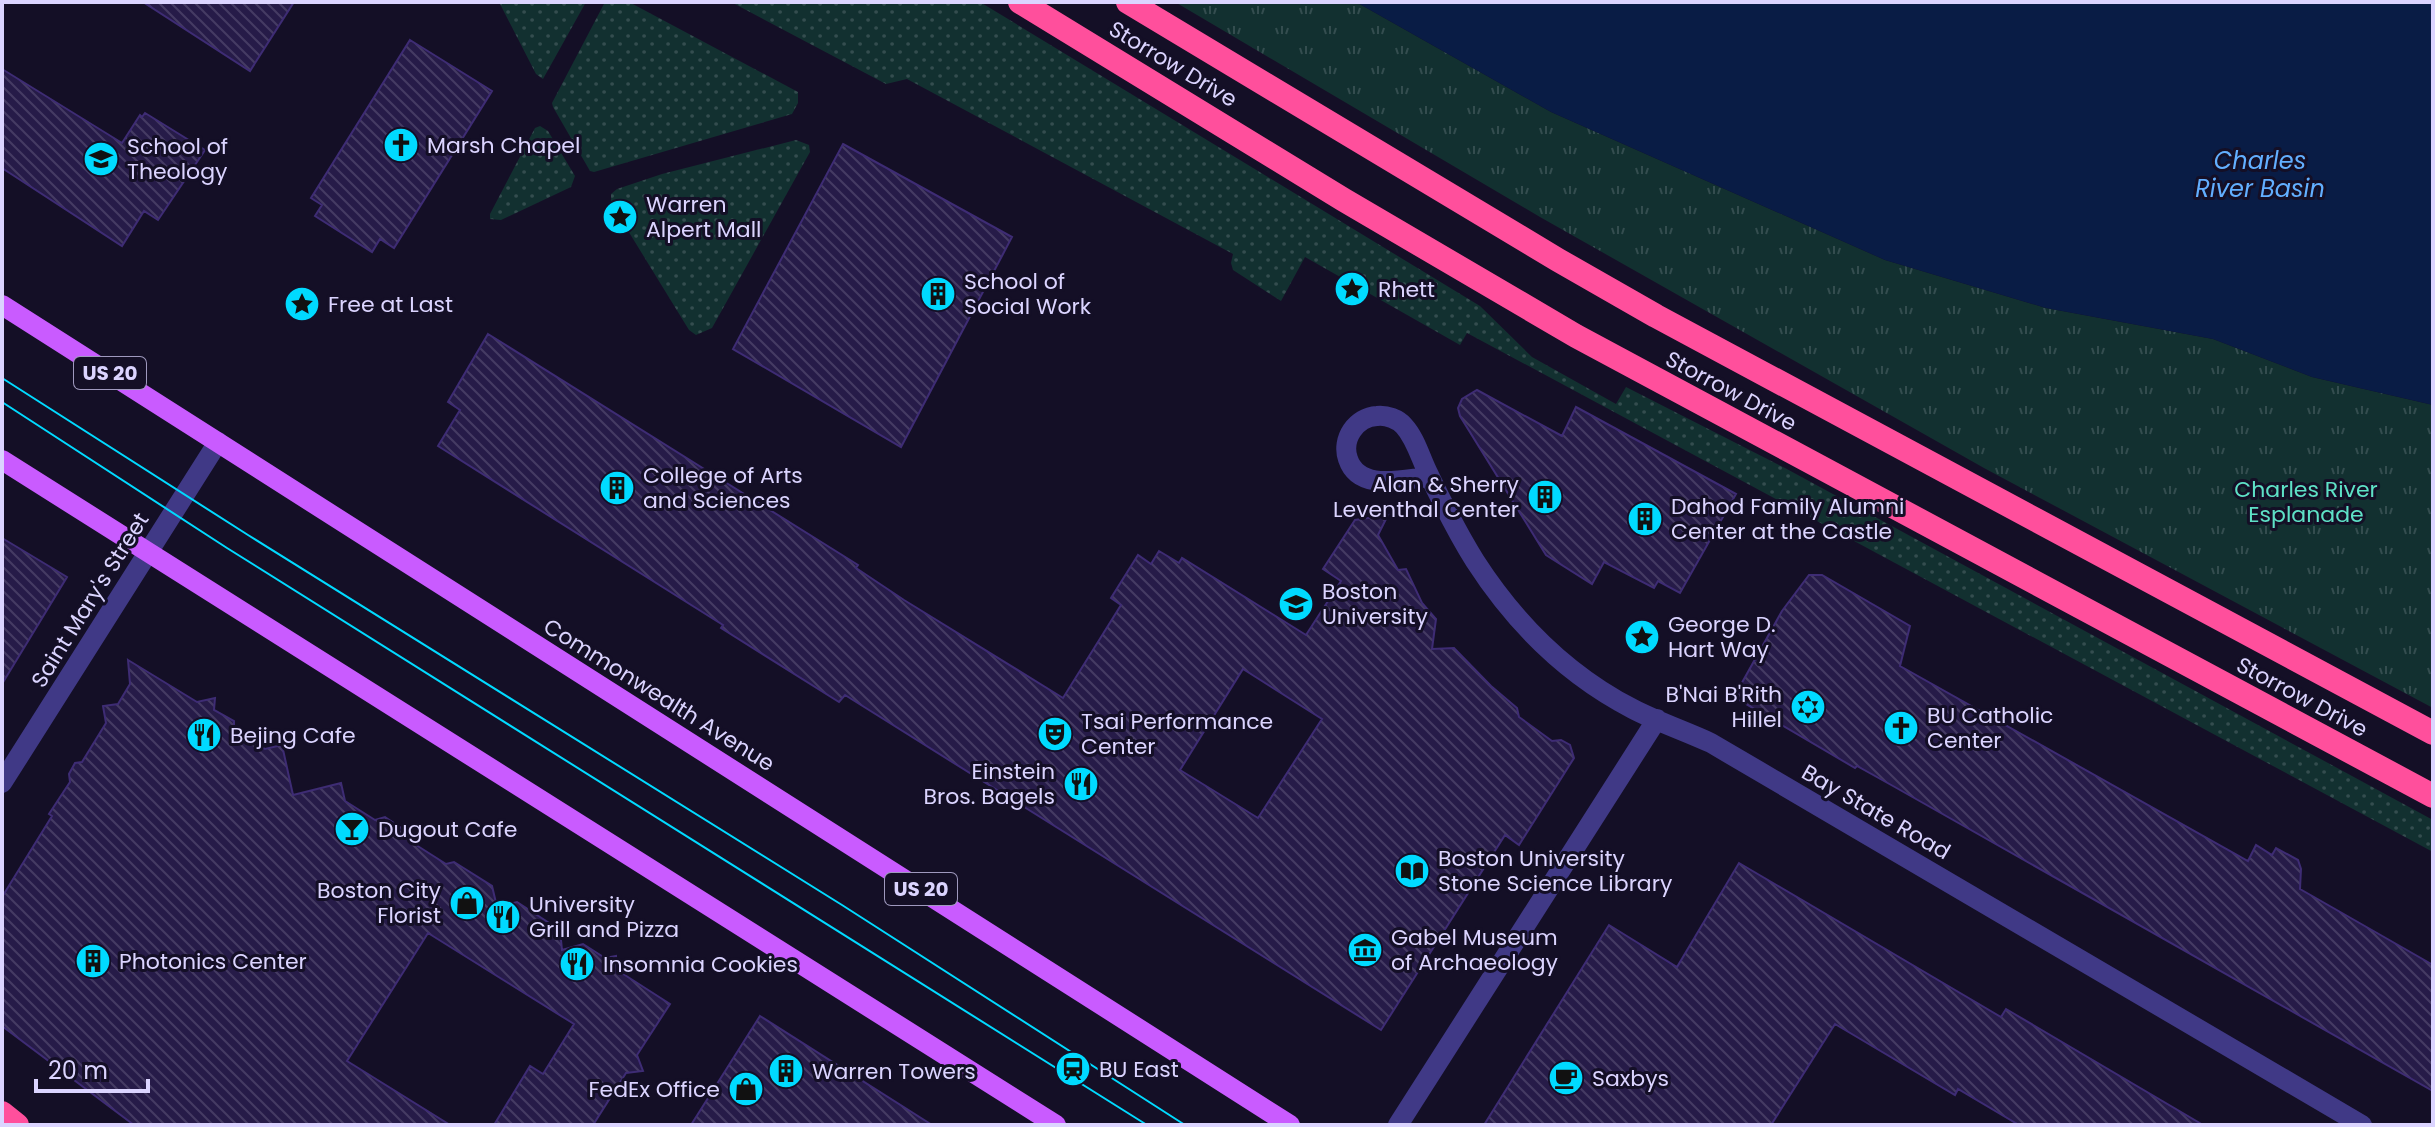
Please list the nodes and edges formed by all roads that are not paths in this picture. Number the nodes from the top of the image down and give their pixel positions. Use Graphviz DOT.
graph roads {
  1 [pos="1020,2"];
  2 [pos="1128,2"];
  3 [pos="2,305"];
  4 [pos="218,442"];
  5 [pos="2,460"];
  6 [pos="1429,477"];
  7 [pos="148,553"];
  8 [pos="1657,719"];
  9 [pos="2433,733"];
  10 [pos="2,783"];
  11 [pos="2433,796"];
  12 [pos="2,1113"];
  13 [pos="17,1125"];
  14 [pos="1056,1125"];
  15 [pos="1290,1125"];
  16 [pos="1398,1125"];
  17 [pos="2362,1125"];
  1 -- 11 [label="highway, Storrow Drive"];
  2 -- 9 [label="highway, Storrow Drive"];
  3 -- 4 [label="main road, Commonwealth Avenue / US 20"];
  4 -- 7 [label="street, Saint Mary's Street"];
  4 -- 15 [label="main road, Commonwealth Avenue / US 20"];
  5 -- 7 [label="main road"];
  6 -- 8 [label="street, Bay State Road"];
  7 -- 10 [label="street, Saint Mary's Street"];
  7 -- 14 [label="main road"];
  8 -- 16 [label="street"];
  8 -- 17 [label="street, Bay State Road"];
  12 -- 13 [label="highway"];
}
